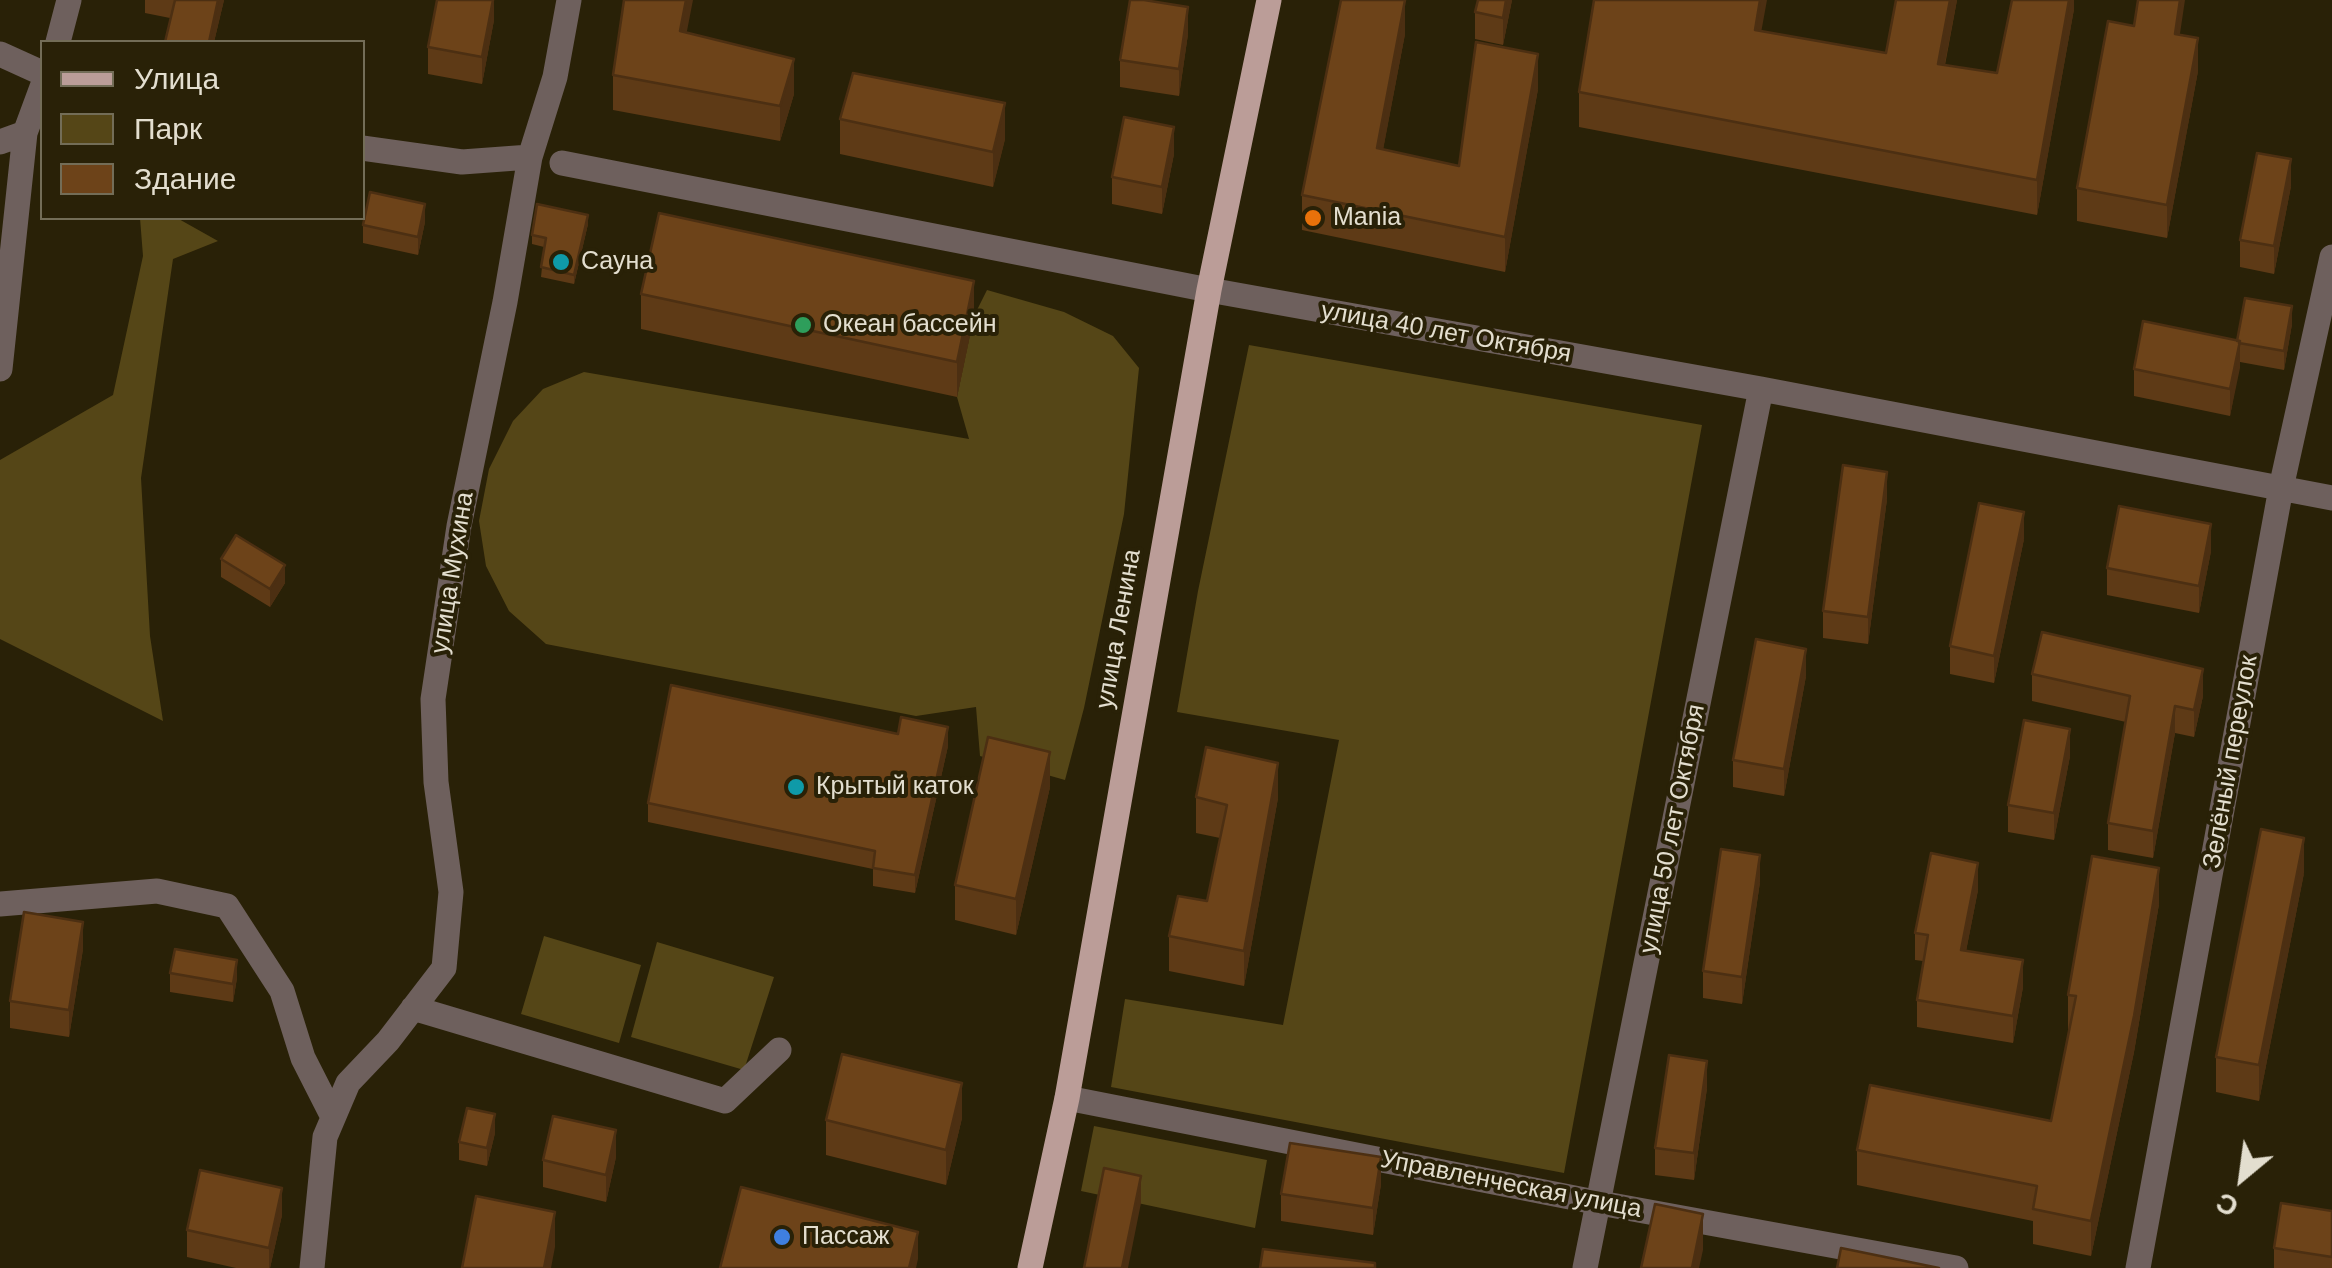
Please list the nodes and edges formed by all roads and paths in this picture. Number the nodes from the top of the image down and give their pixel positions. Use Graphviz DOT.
graph roads {
  1 [pos="69,0"];
  2 [pos="569,0"];
  3 [pos="1270,0"];
  4 [pos="59,40"];
  5 [pos="0,54"];
  6 [pos="40,72"];
  7 [pos="40,92"];
  8 [pos="25,132"];
  9 [pos="0,142"];
  10 [pos="365,148"];
  11 [pos="530,157"];
  12 [pos="562,164"];
  13 [pos="2332,258"];
  14 [pos="1209,290"];
  15 [pos="0,369"];
  16 [pos="1761,389"];
  17 [pos="2281,488"];
  18 [pos="2332,498"];
  19 [pos="0,904"];
  20 [pos="414,1008"];
  21 [pos="779,1050"];
  22 [pos="1067,1098"];
  23 [pos="333,1117"];
  24 [pos="1600,1203"];
  25 [pos="312,1268"];
  26 [pos="1030,1268"];
  27 [pos="1585,1268"];
  28 [pos="1956,1268"];
  29 [pos="2138,1268"];
  1 -- 4 [label="street"];
  2 -- 11 [label="street, улица Мухина"];
  3 -- 14 [label="main road, улица Ленина"];
  5 -- 6 [label="street"];
  7 -- 8 [label="street"];
  8 -- 9 [label="street"];
  8 -- 15 [label="street"];
  10 -- 11 [label="street"];
  11 -- 20 [label="street, улица Мухина"];
  12 -- 14 [label="street, улица 40 лет Октября"];
  13 -- 17 [label="street, Зелёный переулок"];
  14 -- 16 [label="street, улица 40 лет Октября"];
  14 -- 22 [label="main road, улица Ленина"];
  16 -- 17 [label="street, улица 40 лет Октября"];
  16 -- 24 [label="street, улица 50 лет Октября"];
  17 -- 18 [label="street, улица 40 лет Октября"];
  17 -- 29 [label="street, Зелёный переулок"];
  19 -- 23 [label="street"];
  20 -- 21 [label="street"];
  20 -- 23 [label="street, улица Мухина"];
  22 -- 24 [label="street, Управленческая улица"];
  22 -- 26 [label="main road, улица Ленина"];
  23 -- 25 [label="street, улица Мухина"];
  24 -- 27 [label="street, улица 50 лет Октября"];
  24 -- 28 [label="street, Управленческая улица"];
}
